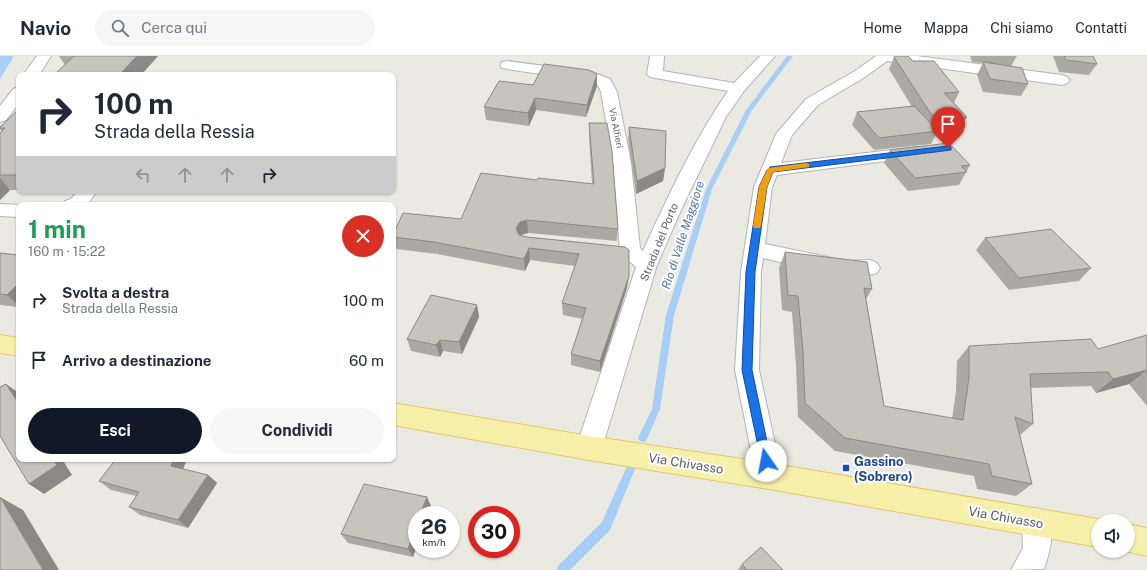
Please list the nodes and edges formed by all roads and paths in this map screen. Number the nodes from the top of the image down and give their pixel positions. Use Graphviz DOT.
graph roads {
  1 [pos="44,56"];
  2 [pos="657,56"];
  3 [pos="768,56"];
  4 [pos="883,56"];
  5 [pos="507,65"];
  6 [pos="33,72"];
  7 [pos="1062,80"];
  8 [pos="738,88"];
  9 [pos="16,96"];
  10 [pos="0,117"];
  11 [pos="933,150"];
  12 [pos="770,170"];
  13 [pos="86,194"];
  14 [pos="79,202"];
  15 [pos="0,210"];
  16 [pos="16,211"];
  17 [pos="754,249"];
  18 [pos="647,265"];
  19 [pos="870,268"];
  20 [pos="0,344"];
  21 [pos="16,347"];
  22 [pos="396,415"];
  23 [pos="589,448"];
  24 [pos="769,476"];
  25 [pos="1036,522"];
  26 [pos="1091,532"];
  27 [pos="1135,539"];
  28 [pos="1147,542"];
  29 [pos="1026,570"];
  1 -- 6 [label="street"];
  2 -- 8 [label="street"];
  3 -- 8 [label="street, Strada del Porto"];
  4 -- 7 [label="street"];
  4 -- 12 [label="street"];
  5 -- 18 [label="street, Via Alfieri"];
  8 -- 18 [label="street, Strada del Porto"];
  9 -- 10 [label="street"];
  11 -- 12 [label="street"];
  12 -- 17 [label="street"];
  13 -- 14 [label="street"];
  15 -- 16 [label="street"];
  17 -- 19 [label="street"];
  17 -- 24 [label="street"];
  18 -- 23 [label="street, Strada del Porto"];
  20 -- 21 [label="main road"];
  22 -- 23 [label="main road, Via Chivasso"];
  23 -- 24 [label="main road, Via Chivasso"];
  24 -- 25 [label="main road, Via Chivasso"];
  25 -- 26 [label="main road, Via Chivasso"];
  25 -- 29 [label="street"];
  27 -- 28 [label="main road"];
}
